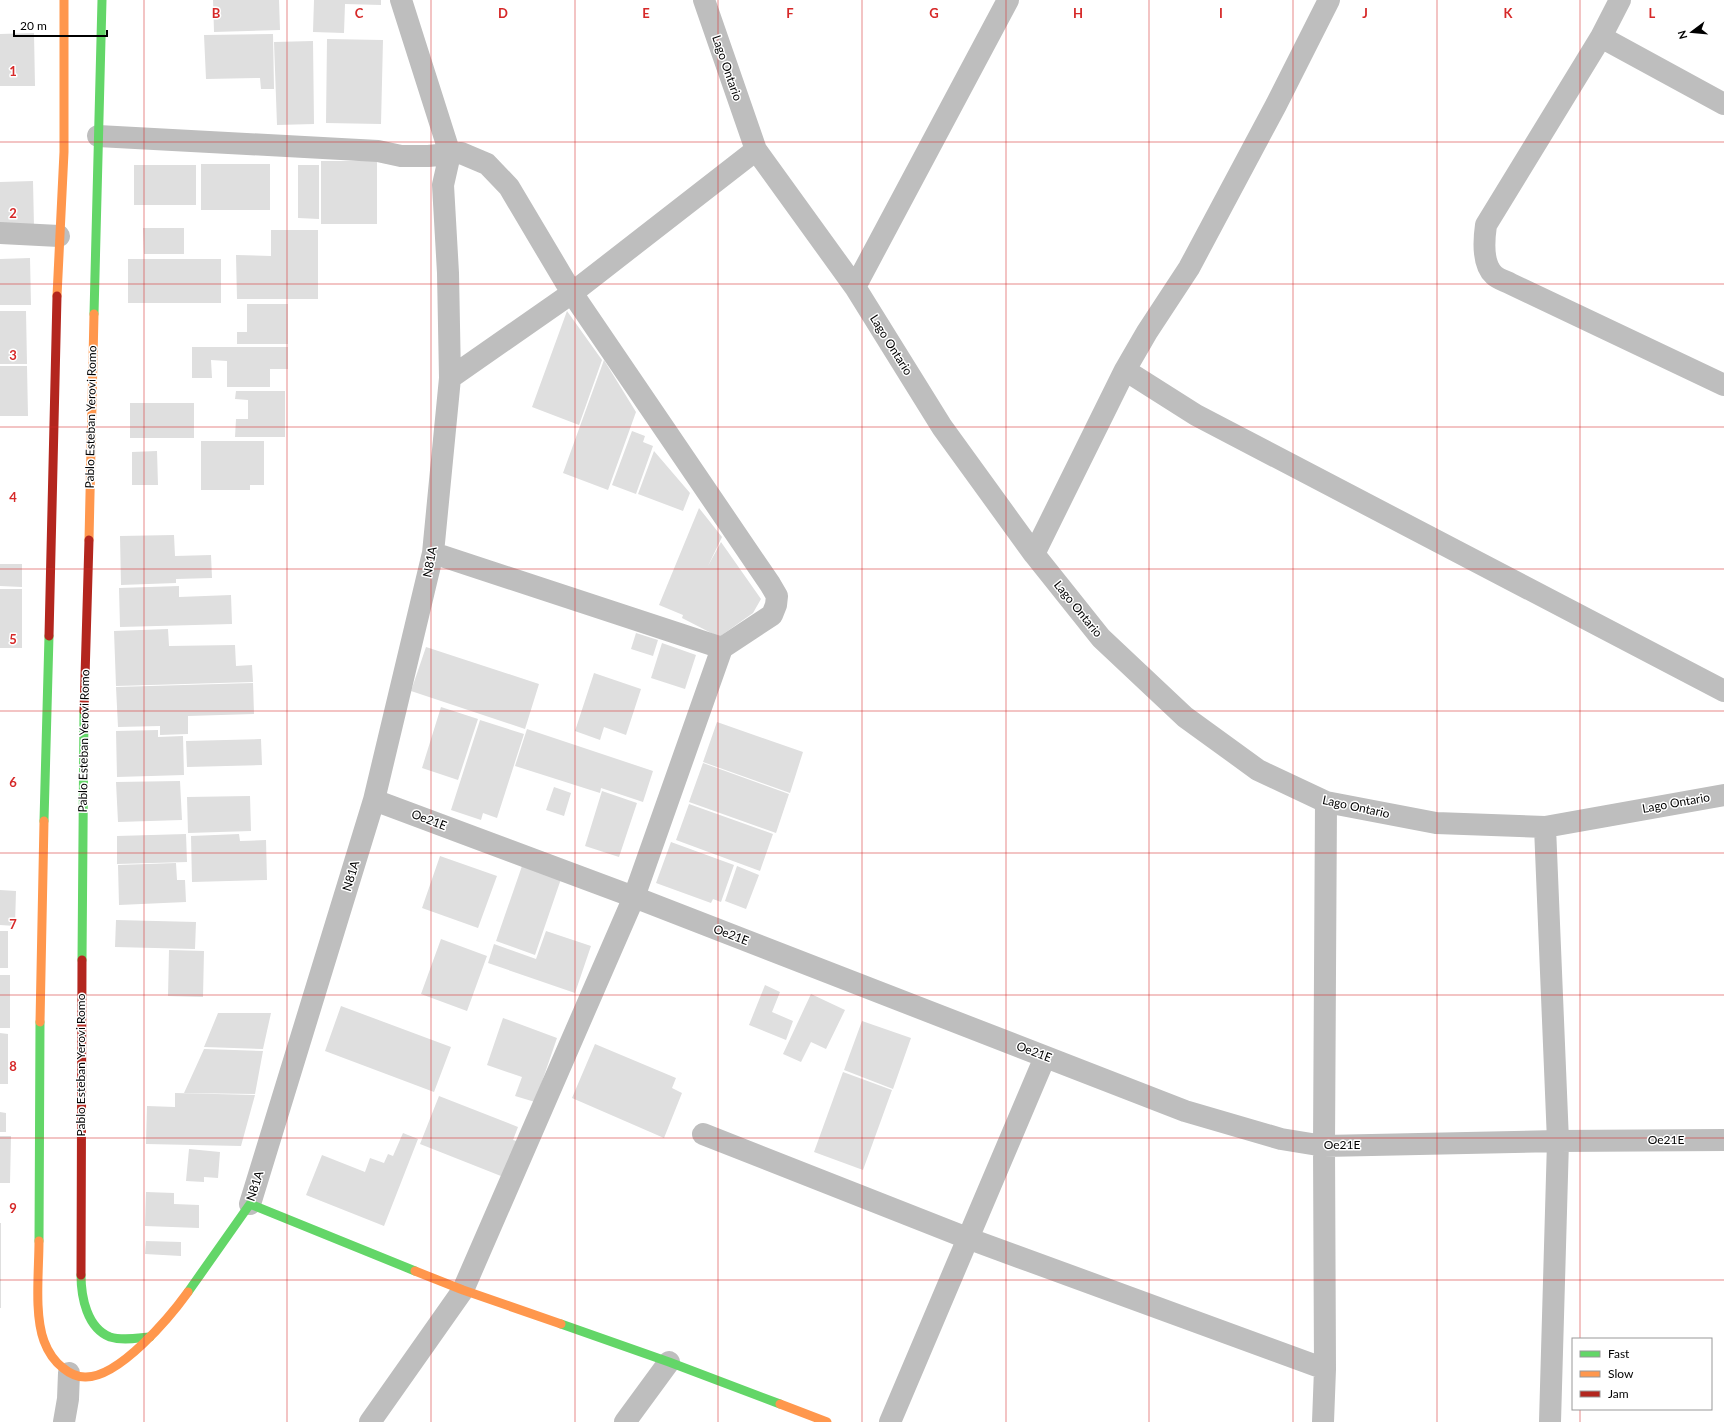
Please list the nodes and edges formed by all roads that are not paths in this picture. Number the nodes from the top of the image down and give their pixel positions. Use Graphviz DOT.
graph roads {
  1 [pos="64,0"];
  2 [pos="102,0"];
  3 [pos="401,0"];
  4 [pos="1008,0"];
  5 [pos="1329,0"];
  6 [pos="1620,0"];
  7 [pos="704,1"];
  8 [pos="1601,37"];
  9 [pos="1724,104"];
  10 [pos="95,136"];
  11 [pos="756,150"];
  12 [pos="450,154"];
  13 [pos="0,233"];
  14 [pos="59,236"];
  15 [pos="855,287"];
  16 [pos="572,293"];
  17 [pos="1125,370"];
  18 [pos="450,378"];
  19 [pos="1723,383"];
  20 [pos="433,553"];
  21 [pos="1034,554"];
  22 [pos="722,648"];
  23 [pos="1724,690"];
  24 [pos="1724,795"];
  25 [pos="374,800"];
  26 [pos="1326,802"];
  27 [pos="1545,827"];
  28 [pos="634,897"];
  29 [pos="1045,1057"];
  30 [pos="703,1134"];
  31 [pos="1724,1140"];
  32 [pos="1558,1141"];
  33 [pos="1324,1146"];
  34 [pos="250,1204"];
  35 [pos="967,1238"];
  36 [pos="463,1290"];
  37 [pos="150,1337"];
  38 [pos="669,1362"];
  39 [pos="1325,1369"];
  40 [pos="68,1373"];
  41 [pos="64,1422"];
  42 [pos="370,1422"];
  43 [pos="625,1422"];
  44 [pos="827,1422"];
  45 [pos="890,1422"];
  46 [pos="1323,1422"];
  47 [pos="1550,1422"];
  1 -- 14 [label="street"];
  2 -- 10 [label="street, Pablo Esteban Yerovi Romo"];
  3 -- 12 [label="street"];
  4 -- 15 [label="street"];
  5 -- 17 [label="street"];
  6 -- 8 [label="street"];
  7 -- 11 [label="street, Lago Ontario"];
  8 -- 9 [label="street"];
  8 -- 19 [label="street"];
  10 -- 12 [label="street"];
  10 -- 37 [label="street, Pablo Esteban Yerovi Romo"];
  11 -- 15 [label="street, Lago Ontario"];
  11 -- 16 [label="street"];
  12 -- 16 [label="street"];
  12 -- 18 [label="street, N81A"];
  13 -- 14 [label="street"];
  14 -- 40 [label="street"];
  15 -- 21 [label="street, Lago Ontario"];
  16 -- 18 [label="street"];
  16 -- 22 [label="street"];
  17 -- 21 [label="street"];
  17 -- 23 [label="street"];
  18 -- 20 [label="street, N81A"];
  20 -- 22 [label="street"];
  20 -- 25 [label="street, N81A"];
  21 -- 26 [label="street, Lago Ontario"];
  22 -- 28 [label="street"];
  24 -- 27 [label="street, Lago Ontario"];
  25 -- 28 [label="street, Oe21E"];
  25 -- 34 [label="street, N81A"];
  26 -- 27 [label="street, Lago Ontario"];
  26 -- 33 [label="street"];
  27 -- 32 [label="street"];
  28 -- 29 [label="street, Oe21E"];
  28 -- 36 [label="street"];
  29 -- 33 [label="street, Oe21E"];
  29 -- 35 [label="street"];
  30 -- 35 [label="street"];
  31 -- 32 [label="street, Oe21E"];
  32 -- 33 [label="street, Oe21E"];
  32 -- 47 [label="street"];
  33 -- 39 [label="street"];
  34 -- 36 [label="street"];
  34 -- 37 [label="street, N81A"];
  35 -- 39 [label="street"];
  35 -- 45 [label="street"];
  36 -- 38 [label="street"];
  36 -- 42 [label="street"];
  37 -- 40 [label="street"];
  38 -- 43 [label="street"];
  38 -- 44 [label="street"];
  39 -- 46 [label="street"];
  40 -- 41 [label="street"];
}
